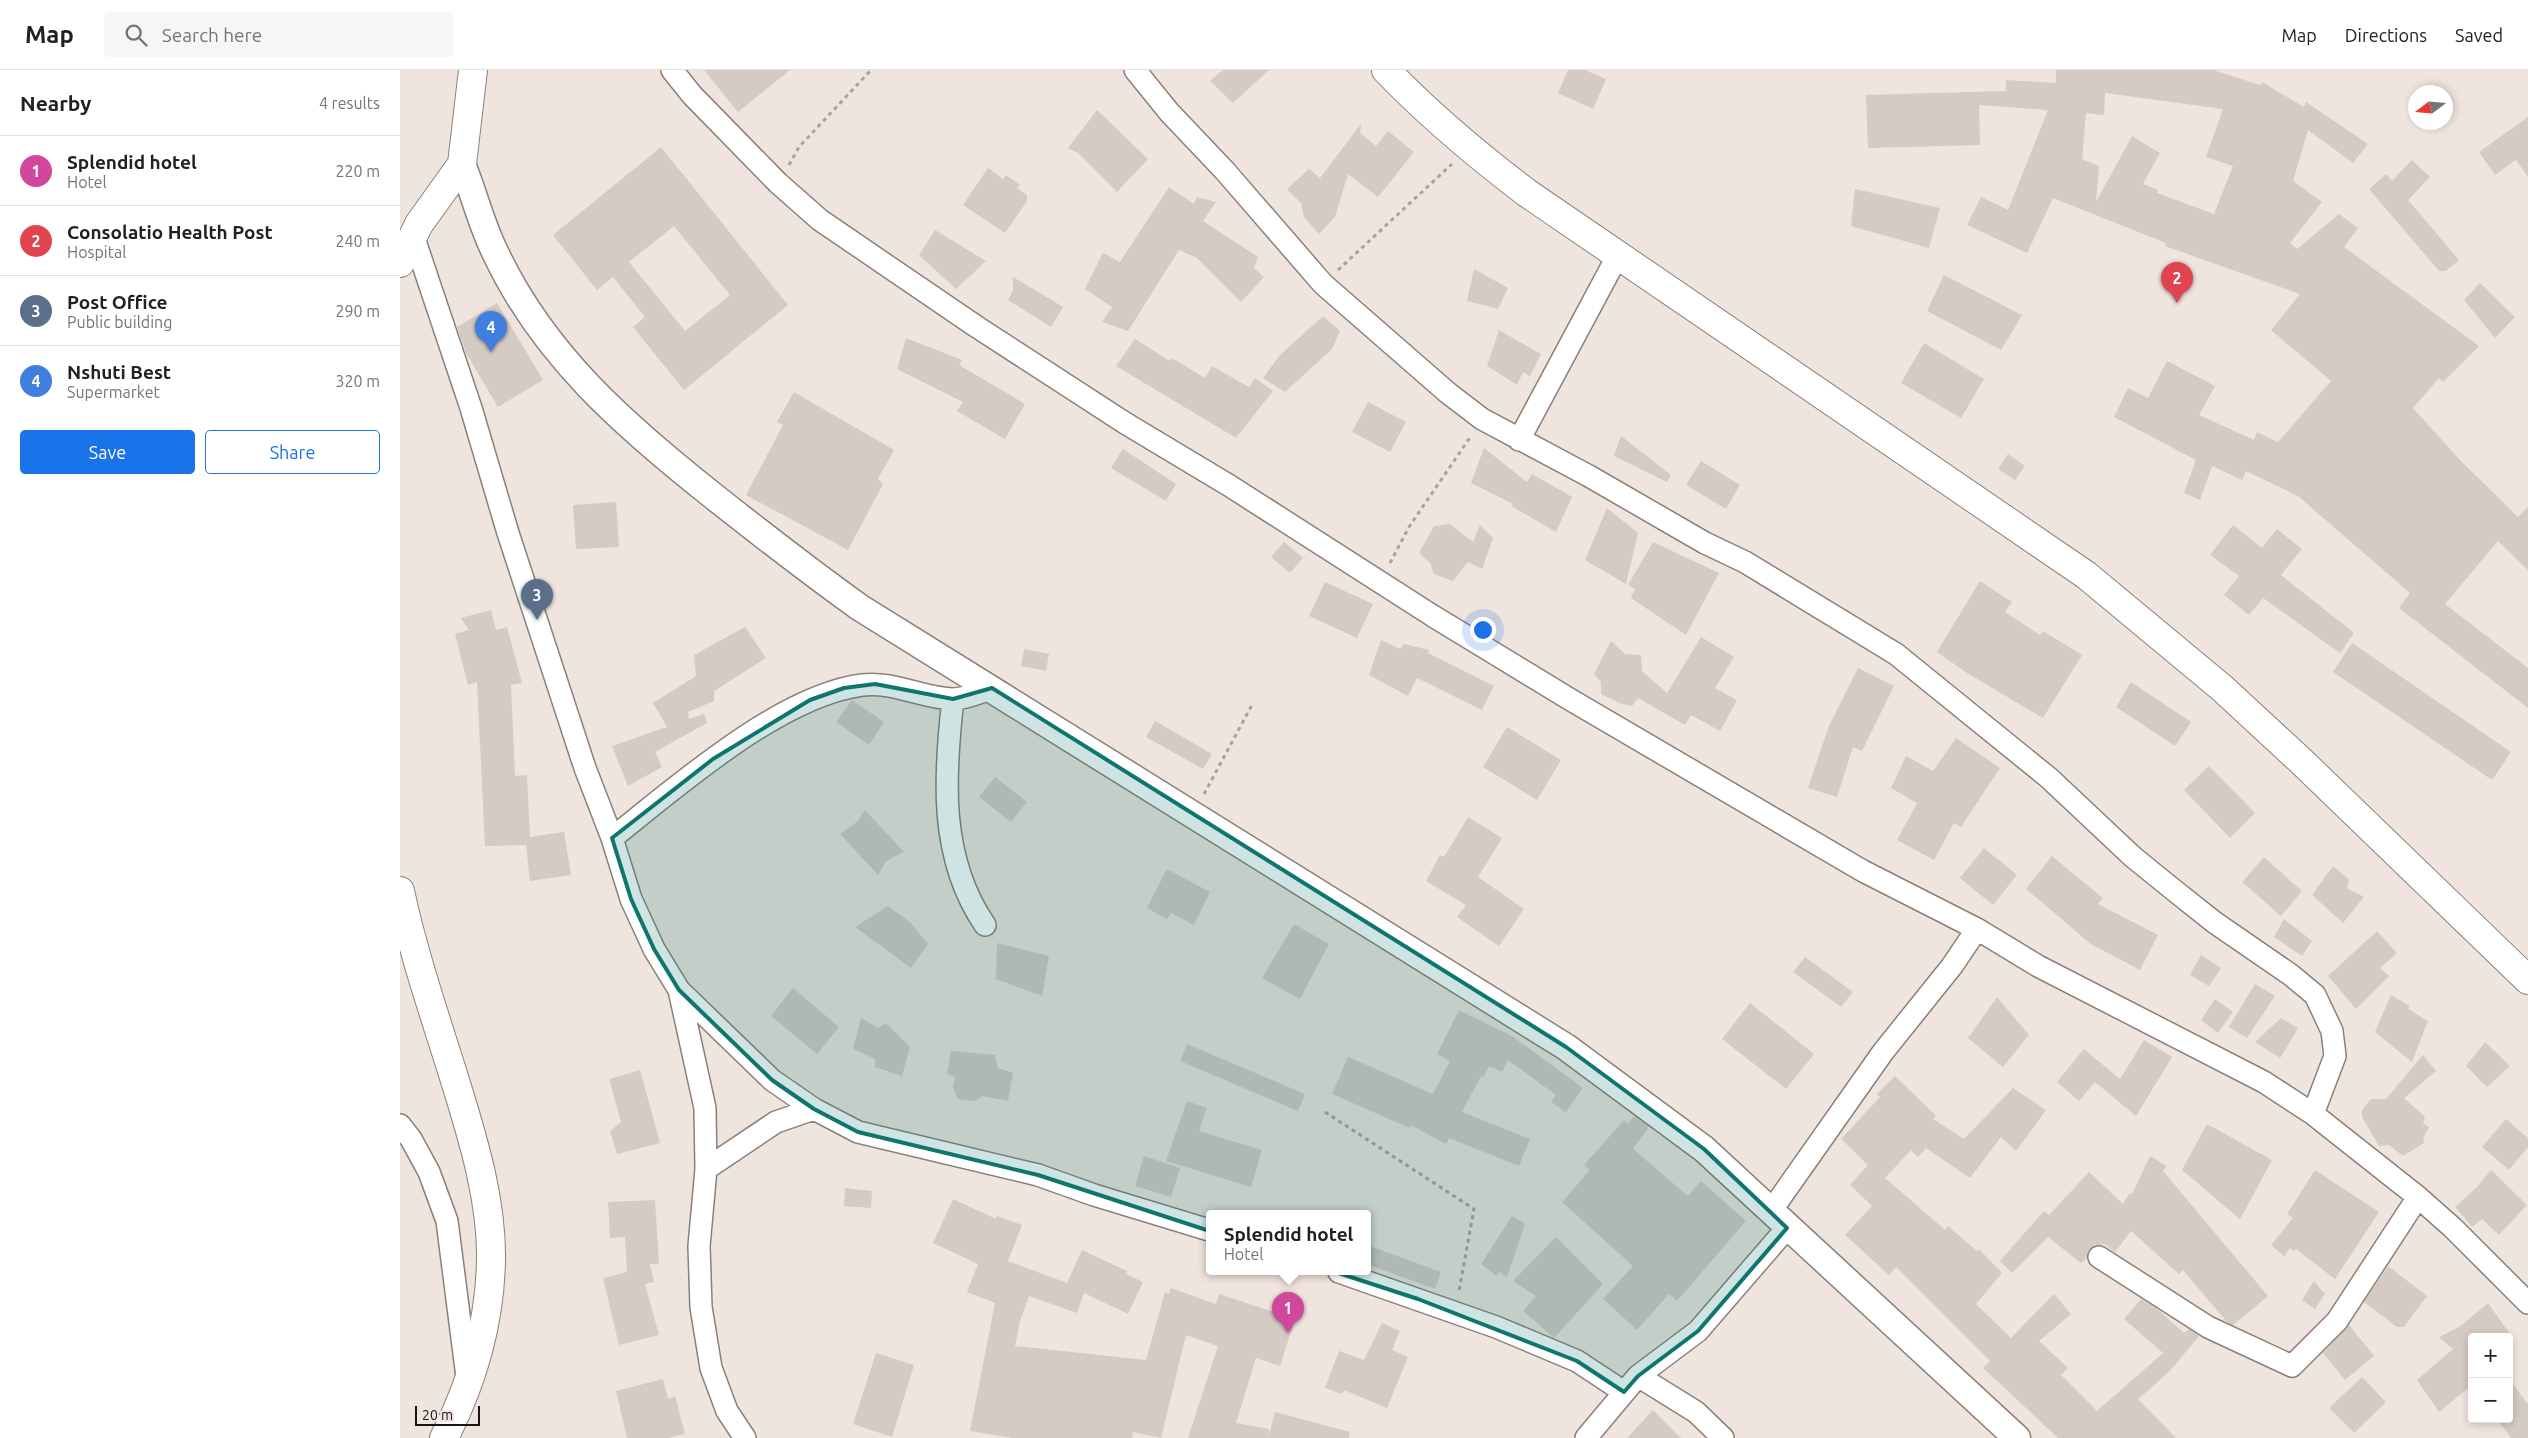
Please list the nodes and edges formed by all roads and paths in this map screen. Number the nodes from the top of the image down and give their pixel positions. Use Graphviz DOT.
graph roads {
  1 [pos="473,70"];
  2 [pos="672,70"];
  3 [pos="872,70"];
  4 [pos="1135,70"];
  5 [pos="1386,70"];
  6 [pos="799,148"];
  7 [pos="1469,148"];
  8 [pos="462,164"];
  9 [pos="414,235"];
  10 [pos="1618,254"];
  11 [pos="400,263"];
  12 [pos="1323,284"];
  13 [pos="1482,419"];
  14 [pos="1519,440"];
  15 [pos="1380,582"];
  16 [pos="992,688"];
  17 [pos="953,699"];
  18 [pos="1252,705"];
  19 [pos="1193,814"];
  20 [pos="612,838"];
  21 [pos="400,891"];
  22 [pos="985,925"];
  23 [pos="1977,929"];
  24 [pos="2528,980"];
  25 [pos="680,990"];
  26 [pos="814,1109"];
  27 [pos="1325,1112"];
  28 [pos="2313,1114"];
  29 [pos="400,1125"];
  30 [pos="706,1169"];
  31 [pos="2418,1197"];
  32 [pos="1779,1219"];
  33 [pos="1206,1229"];
  34 [pos="2099,1257"];
  35 [pos="1348,1275"];
  36 [pos="1458,1292"];
  37 [pos="2528,1303"];
  38 [pos="1638,1376"];
  39 [pos="468,1383"];
  40 [pos="1624,1392"];
  41 [pos="444,1438"];
  42 [pos="745,1438"];
  43 [pos="1586,1438"];
  44 [pos="1723,1438"];
  45 [pos="2017,1438"];
  1 -- 8 [label="highway"];
  2 -- 15 [label="street"];
  3 -- 6 [label="path"];
  4 -- 12 [label="street"];
  5 -- 7 [label="highway"];
  7 -- 10 [label="highway"];
  7 -- 12 [label="path"];
  8 -- 9 [label="highway"];
  8 -- 16 [label="street"];
  9 -- 11 [label="highway"];
  9 -- 20 [label="street"];
  10 -- 14 [label="street"];
  10 -- 24 [label="highway"];
  12 -- 13 [label="street"];
  13 -- 14 [label="street"];
  13 -- 15 [label="path"];
  14 -- 28 [label="street"];
  15 -- 23 [label="street"];
  16 -- 17 [label="street"];
  16 -- 19 [label="street"];
  17 -- 20 [label="street"];
  17 -- 22 [label="street"];
  18 -- 19 [label="path"];
  19 -- 32 [label="street"];
  20 -- 25 [label="street"];
  21 -- 39 [label="highway"];
  23 -- 28 [label="street"];
  23 -- 32 [label="street"];
  25 -- 26 [label="street"];
  25 -- 30 [label="street"];
  26 -- 30 [label="street"];
  26 -- 33 [label="street"];
  27 -- 36 [label="path"];
  28 -- 31 [label="street"];
  29 -- 39 [label="street"];
  30 -- 42 [label="street"];
  31 -- 34 [label="street"];
  31 -- 37 [label="street"];
  32 -- 38 [label="street"];
  32 -- 45 [label="street"];
  35 -- 40 [label="street"];
  38 -- 40 [label="street"];
  38 -- 44 [label="street"];
  39 -- 41 [label="highway"];
  40 -- 43 [label="street"];
}
